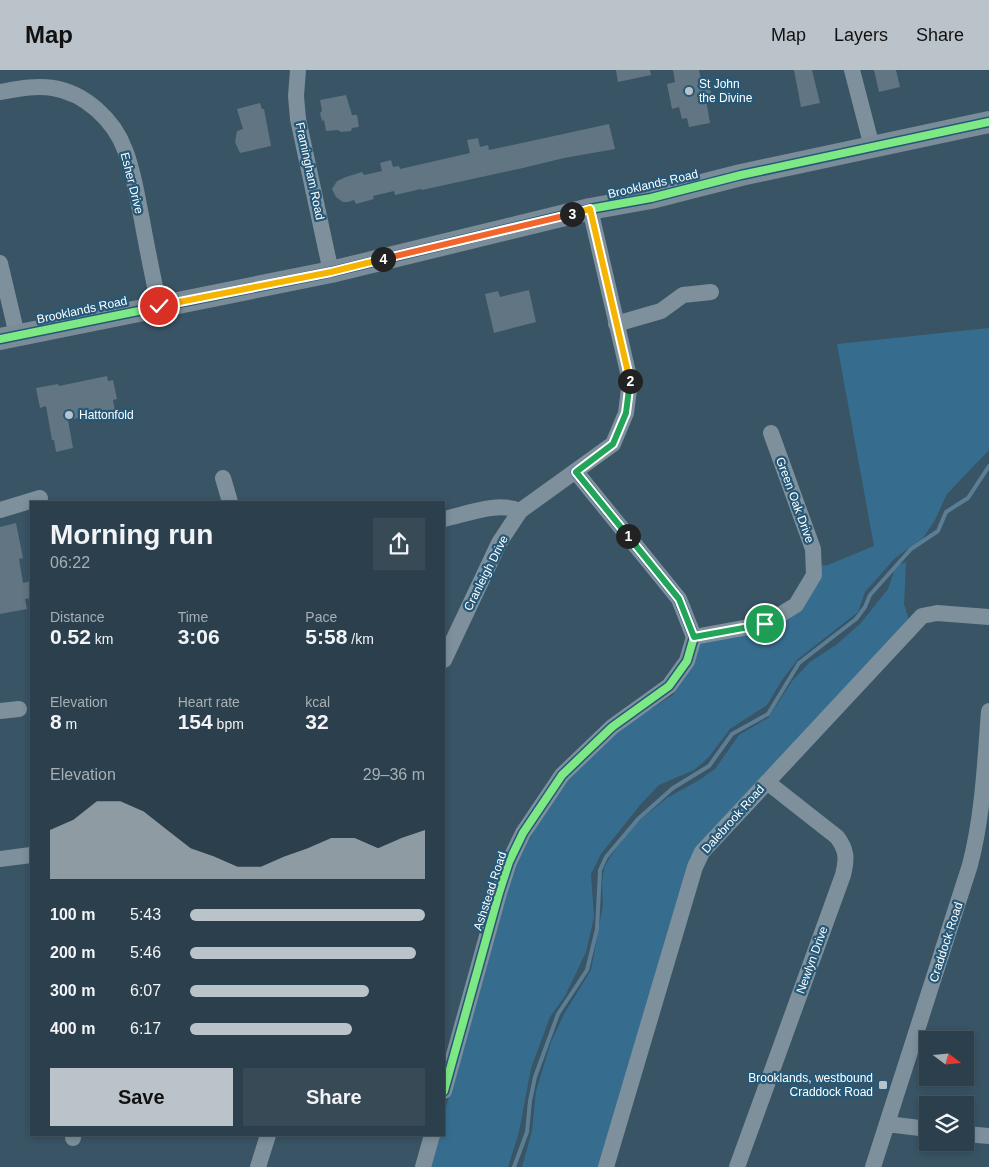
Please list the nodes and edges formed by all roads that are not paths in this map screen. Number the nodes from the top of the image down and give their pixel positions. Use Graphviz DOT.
graph roads {
  1 [pos="298,70"];
  2 [pos="852,70"];
  3 [pos="0,92"];
  4 [pos="989,122"];
  5 [pos="872,147"];
  6 [pos="590,209"];
  7 [pos="0,263"];
  8 [pos="331,272"];
  9 [pos="711,292"];
  10 [pos="159,306"];
  11 [pos="616,324"];
  12 [pos="8,337"];
  13 [pos="771,433"];
  14 [pos="576,472"];
  15 [pos="223,478"];
  16 [pos="40,498"];
  17 [pos="230,501"];
  18 [pos="0,510"];
  19 [pos="520,511"];
  20 [pos="445,519"];
  21 [pos="989,617"];
  22 [pos="694,637"];
  23 [pos="445,658"];
  24 [pos="19,709"];
  25 [pos="0,711"];
  26 [pos="989,711"];
  27 [pos="767,782"];
  28 [pos="30,856"];
  29 [pos="0,859"];
  30 [pos="445,1087"];
  31 [pos="888,1124"];
  32 [pos="919,1128"];
  33 [pos="974,1135"];
  34 [pos="268,1136"];
  35 [pos="432,1136"];
  36 [pos="989,1136"];
  37 [pos="258,1167"];
  38 [pos="423,1167"];
  39 [pos="606,1167"];
  40 [pos="737,1167"];
  41 [pos="874,1167"];
  1 -- 8 [label="street, Framingham Road"];
  2 -- 5 [label="street"];
  3 -- 10 [label="street, Esher Drive"];
  4 -- 5 [label="street, Brooklands Road"];
  5 -- 6 [label="street, Brooklands Road"];
  6 -- 8 [label="street, Brooklands Road"];
  6 -- 11 [label="street, Cranleigh Drive"];
  7 -- 12 [label="street"];
  8 -- 10 [label="street, Brooklands Road"];
  9 -- 11 [label="street"];
  10 -- 12 [label="street, Brooklands Road"];
  11 -- 14 [label="street, Cranleigh Drive"];
  13 -- 22 [label="street, Green Oak Drive"];
  14 -- 19 [label="street, Cranleigh Drive"];
  14 -- 22 [label="street"];
  15 -- 17 [label="street"];
  16 -- 18 [label="street"];
  19 -- 20 [label="street"];
  19 -- 23 [label="street, Cranleigh Drive"];
  21 -- 27 [label="street, Dalebrook Road"];
  22 -- 30 [label="street, Ashstead Road"];
  24 -- 25 [label="street"];
  26 -- 31 [label="street, Craddock Road"];
  27 -- 39 [label="street, Dalebrook Road"];
  27 -- 40 [label="street, Newlyn Drive"];
  28 -- 29 [label="street"];
  31 -- 32 [label="street"];
  31 -- 41 [label="street, Craddock Road"];
  33 -- 36 [label="street"];
  34 -- 37 [label="street"];
  35 -- 38 [label="street"];
}
